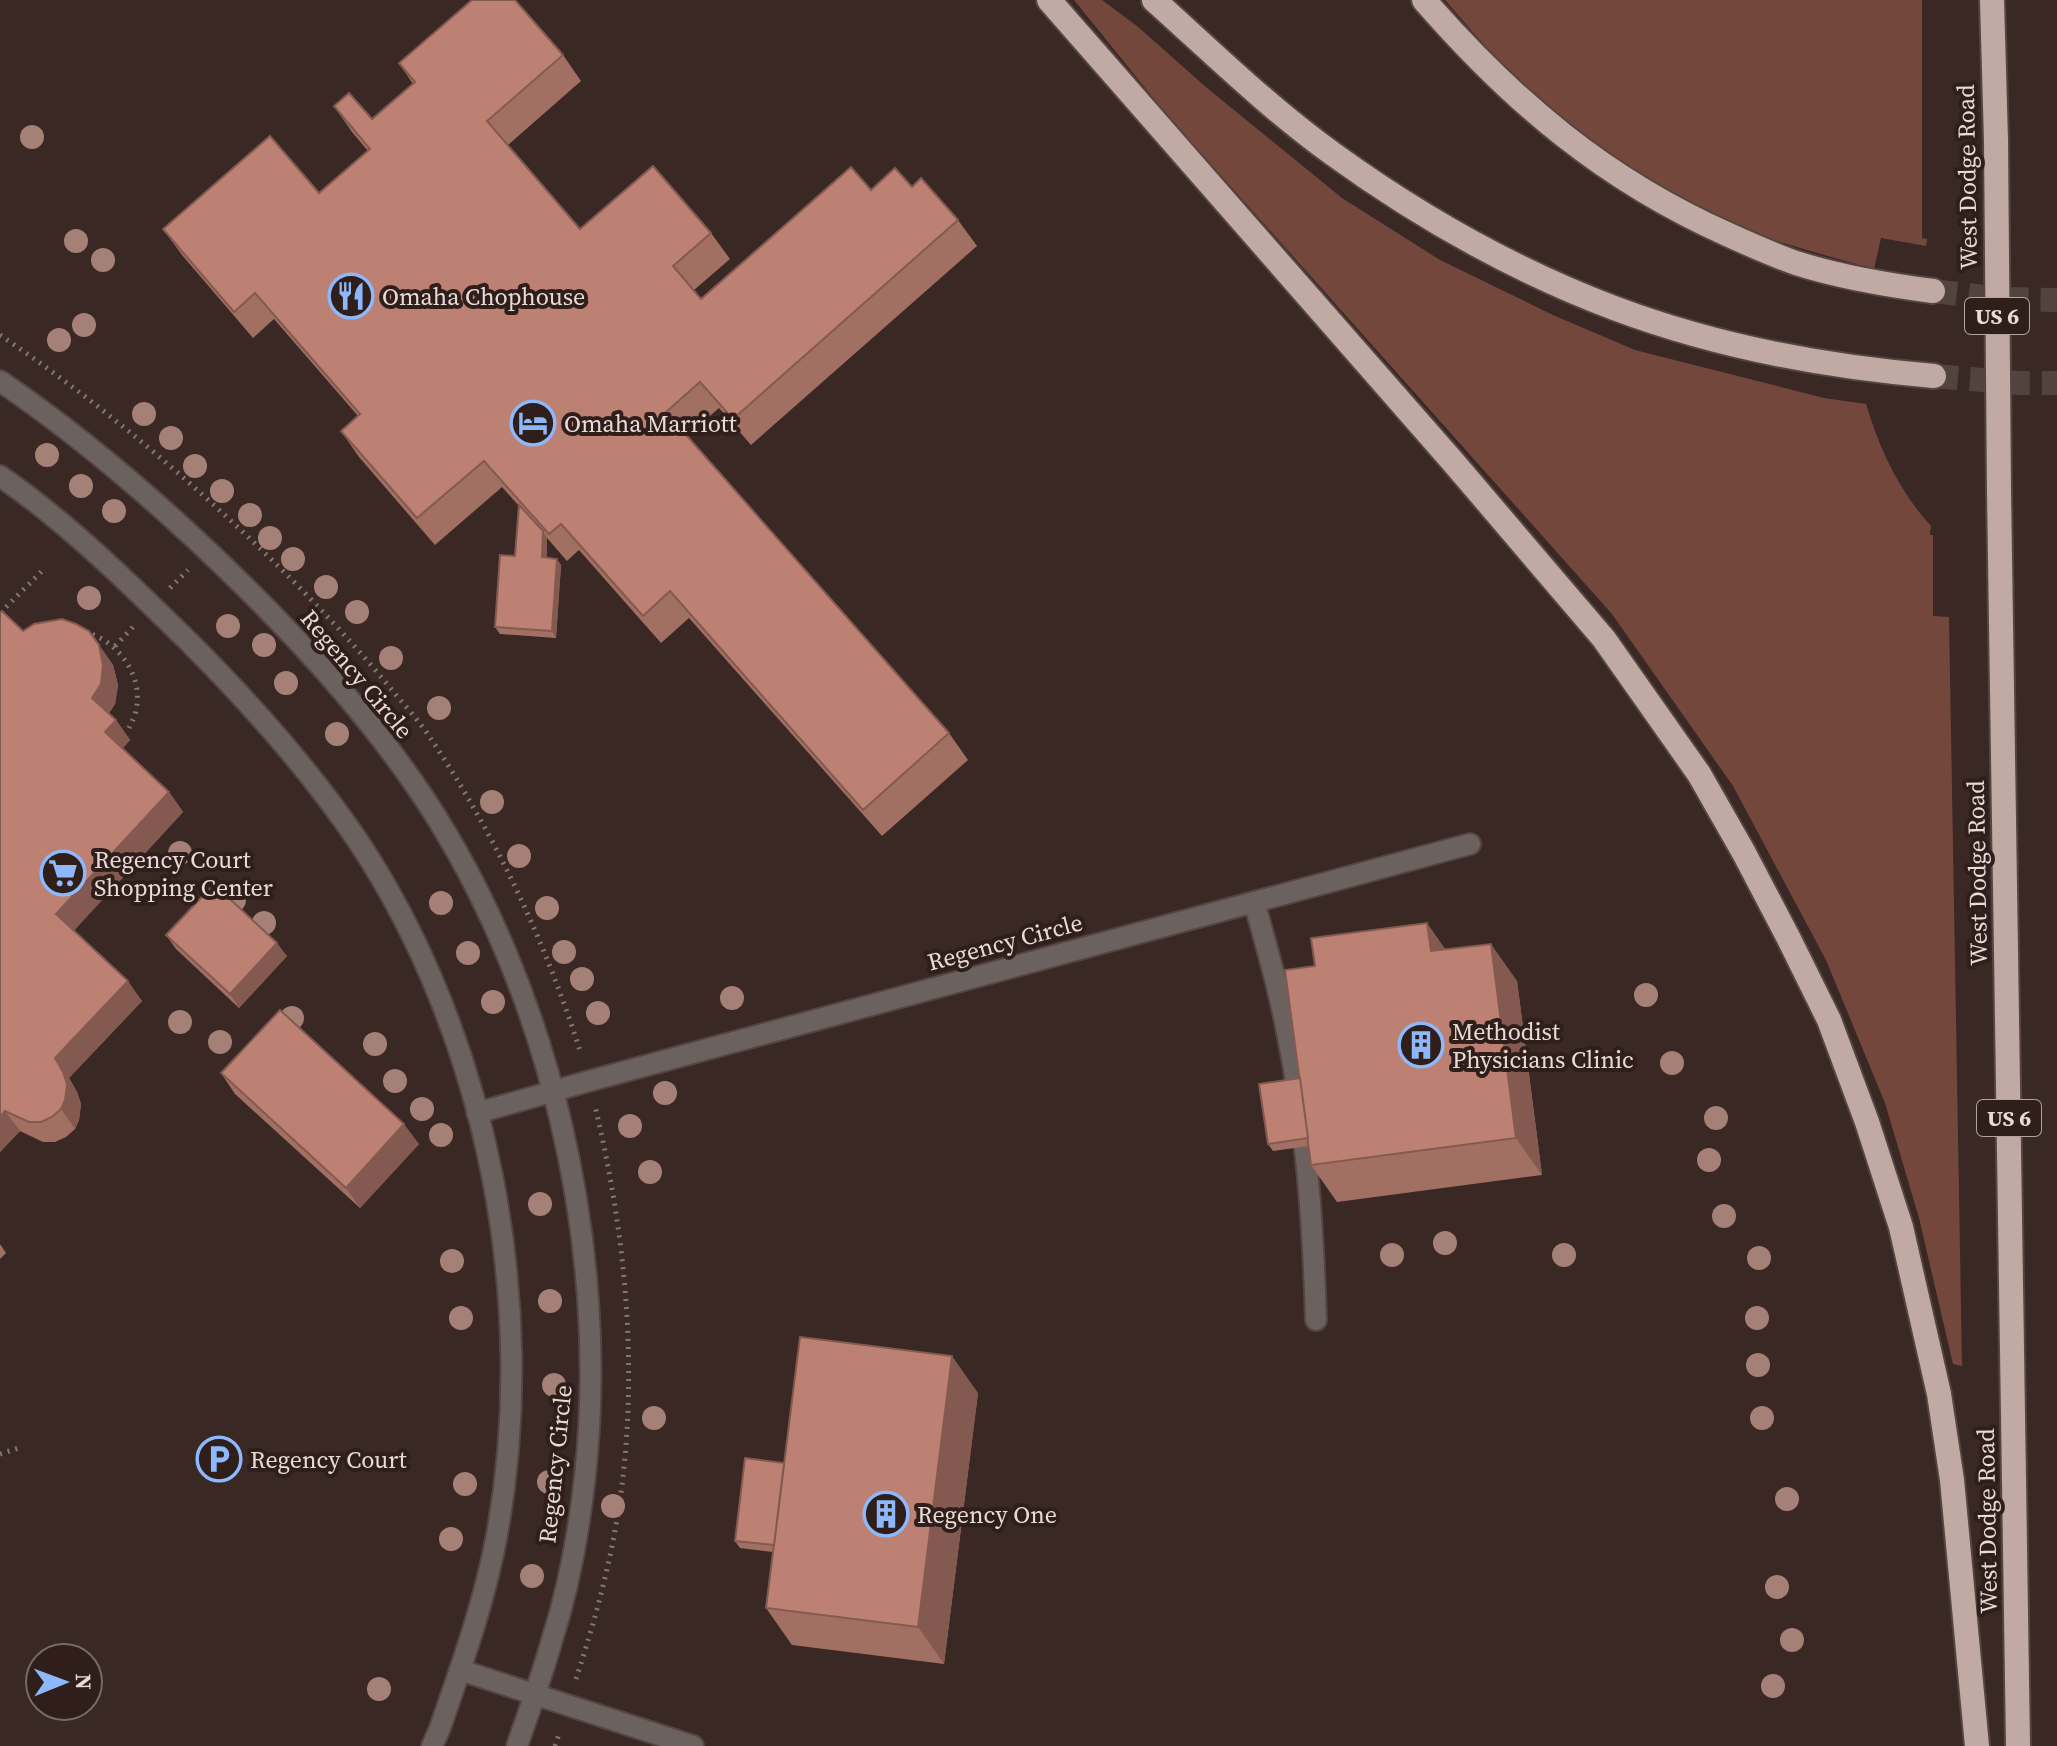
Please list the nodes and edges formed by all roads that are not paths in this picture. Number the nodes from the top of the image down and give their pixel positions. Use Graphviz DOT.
graph roads {
  1 [pos="1049,0"];
  2 [pos="1154,0"];
  3 [pos="1424,0"];
  4 [pos="1992,0"];
  5 [pos="1933,291"];
  6 [pos="1934,376"];
  7 [pos="0,381"];
  8 [pos="0,476"];
  9 [pos="1470,844"];
  10 [pos="1254,902"];
  11 [pos="553,1091"];
  12 [pos="477,1113"];
  13 [pos="1316,1320"];
  14 [pos="460,1670"];
  15 [pos="535,1695"];
  16 [pos="432,1746"];
  17 [pos="517,1746"];
  18 [pos="693,1746"];
  19 [pos="1977,1746"];
  20 [pos="2018,1746"];
  1 -- 19 [label="highway"];
  2 -- 6 [label="highway"];
  3 -- 5 [label="highway"];
  4 -- 20 [label="highway, West Dodge Road / US 6, bridge"];
  7 -- 11 [label="street, Regency Circle"];
  8 -- 12 [label="street, Regency Circle"];
  9 -- 10 [label="street, Regency Circle"];
  10 -- 11 [label="street, Regency Circle"];
  10 -- 13 [label="street"];
  11 -- 12 [label="street, Regency Circle"];
  11 -- 15 [label="street, Regency Circle"];
  12 -- 14 [label="street, Regency Circle"];
  14 -- 15 [label="street"];
  14 -- 16 [label="street, Regency Circle"];
  15 -- 17 [label="street, Regency Circle"];
  15 -- 18 [label="street"];
}
